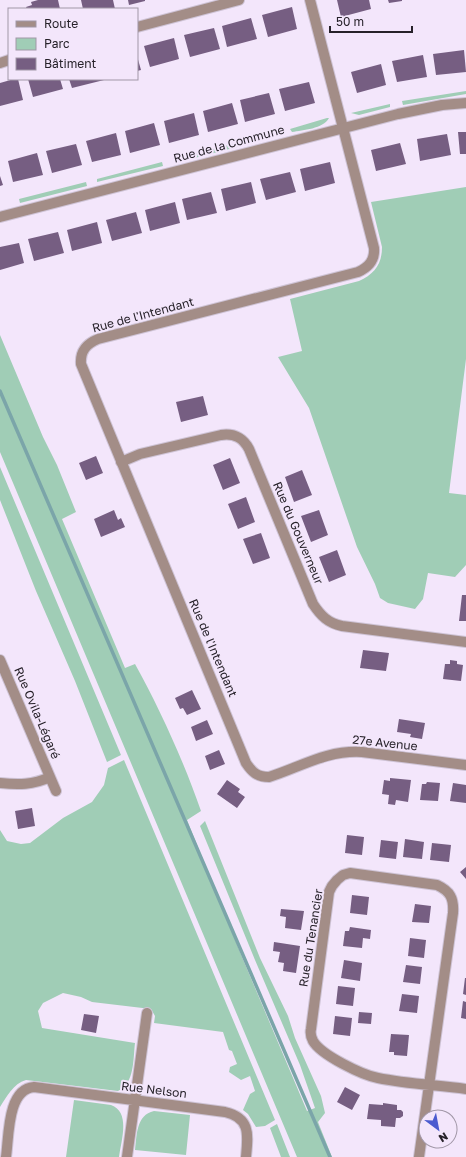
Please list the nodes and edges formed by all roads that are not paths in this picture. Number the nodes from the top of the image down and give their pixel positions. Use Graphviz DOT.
graph roads {
  1 [pos="239,0"];
  2 [pos="310,0"];
  3 [pos="138,27"];
  4 [pos="466,103"];
  5 [pos="343,128"];
  6 [pos="0,217"];
  7 [pos="121,462"];
  8 [pos="466,642"];
  9 [pos="0,660"];
  10 [pos="466,765"];
  11 [pos="257,775"];
  12 [pos="50,777"];
  13 [pos="0,783"];
  14 [pos="56,791"];
  15 [pos="147,1013"];
  16 [pos="429,1085"];
  17 [pos="466,1089"];
  18 [pos="134,1101"];
  19 [pos="6,1157"];
  20 [pos="126,1157"];
  21 [pos="246,1157"];
  22 [pos="419,1157"];
  1 -- 3 [label="street"];
  2 -- 5 [label="street, Rue de l'Intendant"];
  4 -- 5 [label="street, Rue de la Commune"];
  5 -- 6 [label="street, Rue de la Commune"];
  5 -- 7 [label="street, Rue de l'Intendant"];
  7 -- 8 [label="street, Rue du Gouverneur"];
  7 -- 11 [label="street, Rue de l'Intendant"];
  9 -- 12 [label="street, Rue Ovila-Légaré"];
  10 -- 11 [label="street, 27e Avenue"];
  12 -- 13 [label="street"];
  12 -- 14 [label="street, Rue Ovila-Légaré"];
  15 -- 18 [label="street"];
  16 -- 16 [label="street, Rue du Tenancier"];
  16 -- 17 [label="street"];
  16 -- 22 [label="street, Rue du Tenancier"];
  18 -- 19 [label="street, Rue Nelson"];
  18 -- 20 [label="street"];
  18 -- 21 [label="street, Rue Nelson"];
}
